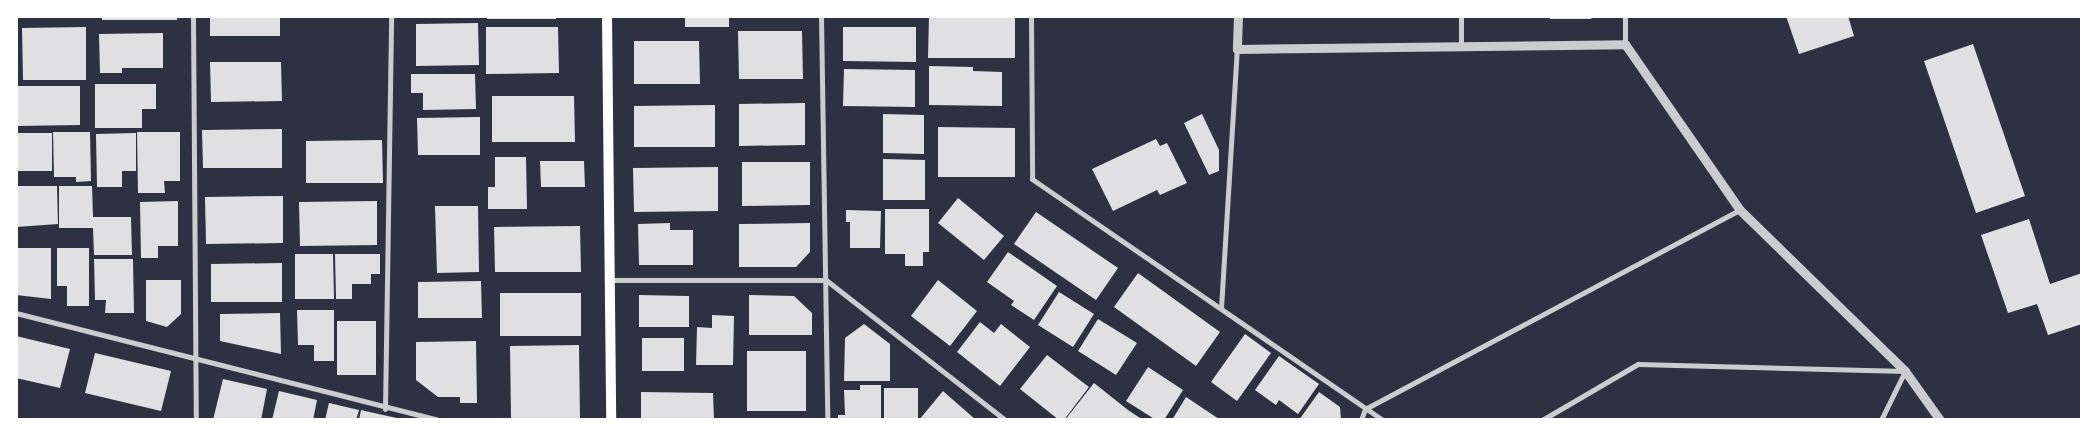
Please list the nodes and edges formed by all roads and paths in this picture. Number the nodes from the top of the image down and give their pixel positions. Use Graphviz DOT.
graph roads {
  1 [pos="193,16"];
  2 [pos="390,16"];
  3 [pos="607,16"];
  4 [pos="821,16"];
  5 [pos="1031,16"];
  6 [pos="1238,16"];
  7 [pos="1462,16"];
  8 [pos="1625,16"];
  9 [pos="1625,44"];
  10 [pos="1461,47"];
  11 [pos="1237,49"];
  12 [pos="1740,210"];
  13 [pos="611,280"];
  14 [pos="826,280"];
  15 [pos="1222,308"];
  16 [pos="16,313"];
  17 [pos="196,356"];
  18 [pos="1905,371"];
  19 [pos="1365,408"];
  20 [pos="385,409"];
  21 [pos="196,420"];
  22 [pos="438,420"];
  23 [pos="612,420"];
  24 [pos="826,420"];
  25 [pos="1005,420"];
  26 [pos="1362,420"];
  27 [pos="1383,420"];
  28 [pos="1542,420"];
  29 [pos="1881,420"];
  30 [pos="1940,420"];
  1 -- 17 [label="street"];
  2 -- 20 [label="street"];
  3 -- 13 [label="main road"];
  4 -- 14 [label="street"];
  5 -- 15 [label="street"];
  6 -- 11 [label="street"];
  7 -- 10 [label="street"];
  8 -- 9 [label="street"];
  9 -- 10 [label="street"];
  9 -- 12 [label="street"];
  10 -- 11 [label="street"];
  11 -- 15 [label="street"];
  12 -- 18 [label="street"];
  12 -- 19 [label="street"];
  13 -- 14 [label="street"];
  13 -- 23 [label="main road"];
  14 -- 24 [label="street"];
  14 -- 25 [label="street"];
  15 -- 19 [label="street"];
  16 -- 17 [label="street"];
  17 -- 20 [label="street"];
  17 -- 21 [label="street"];
  18 -- 28 [label="street"];
  18 -- 29 [label="street"];
  18 -- 30 [label="street"];
  19 -- 26 [label="street"];
  19 -- 27 [label="street"];
  20 -- 22 [label="street"];
}
